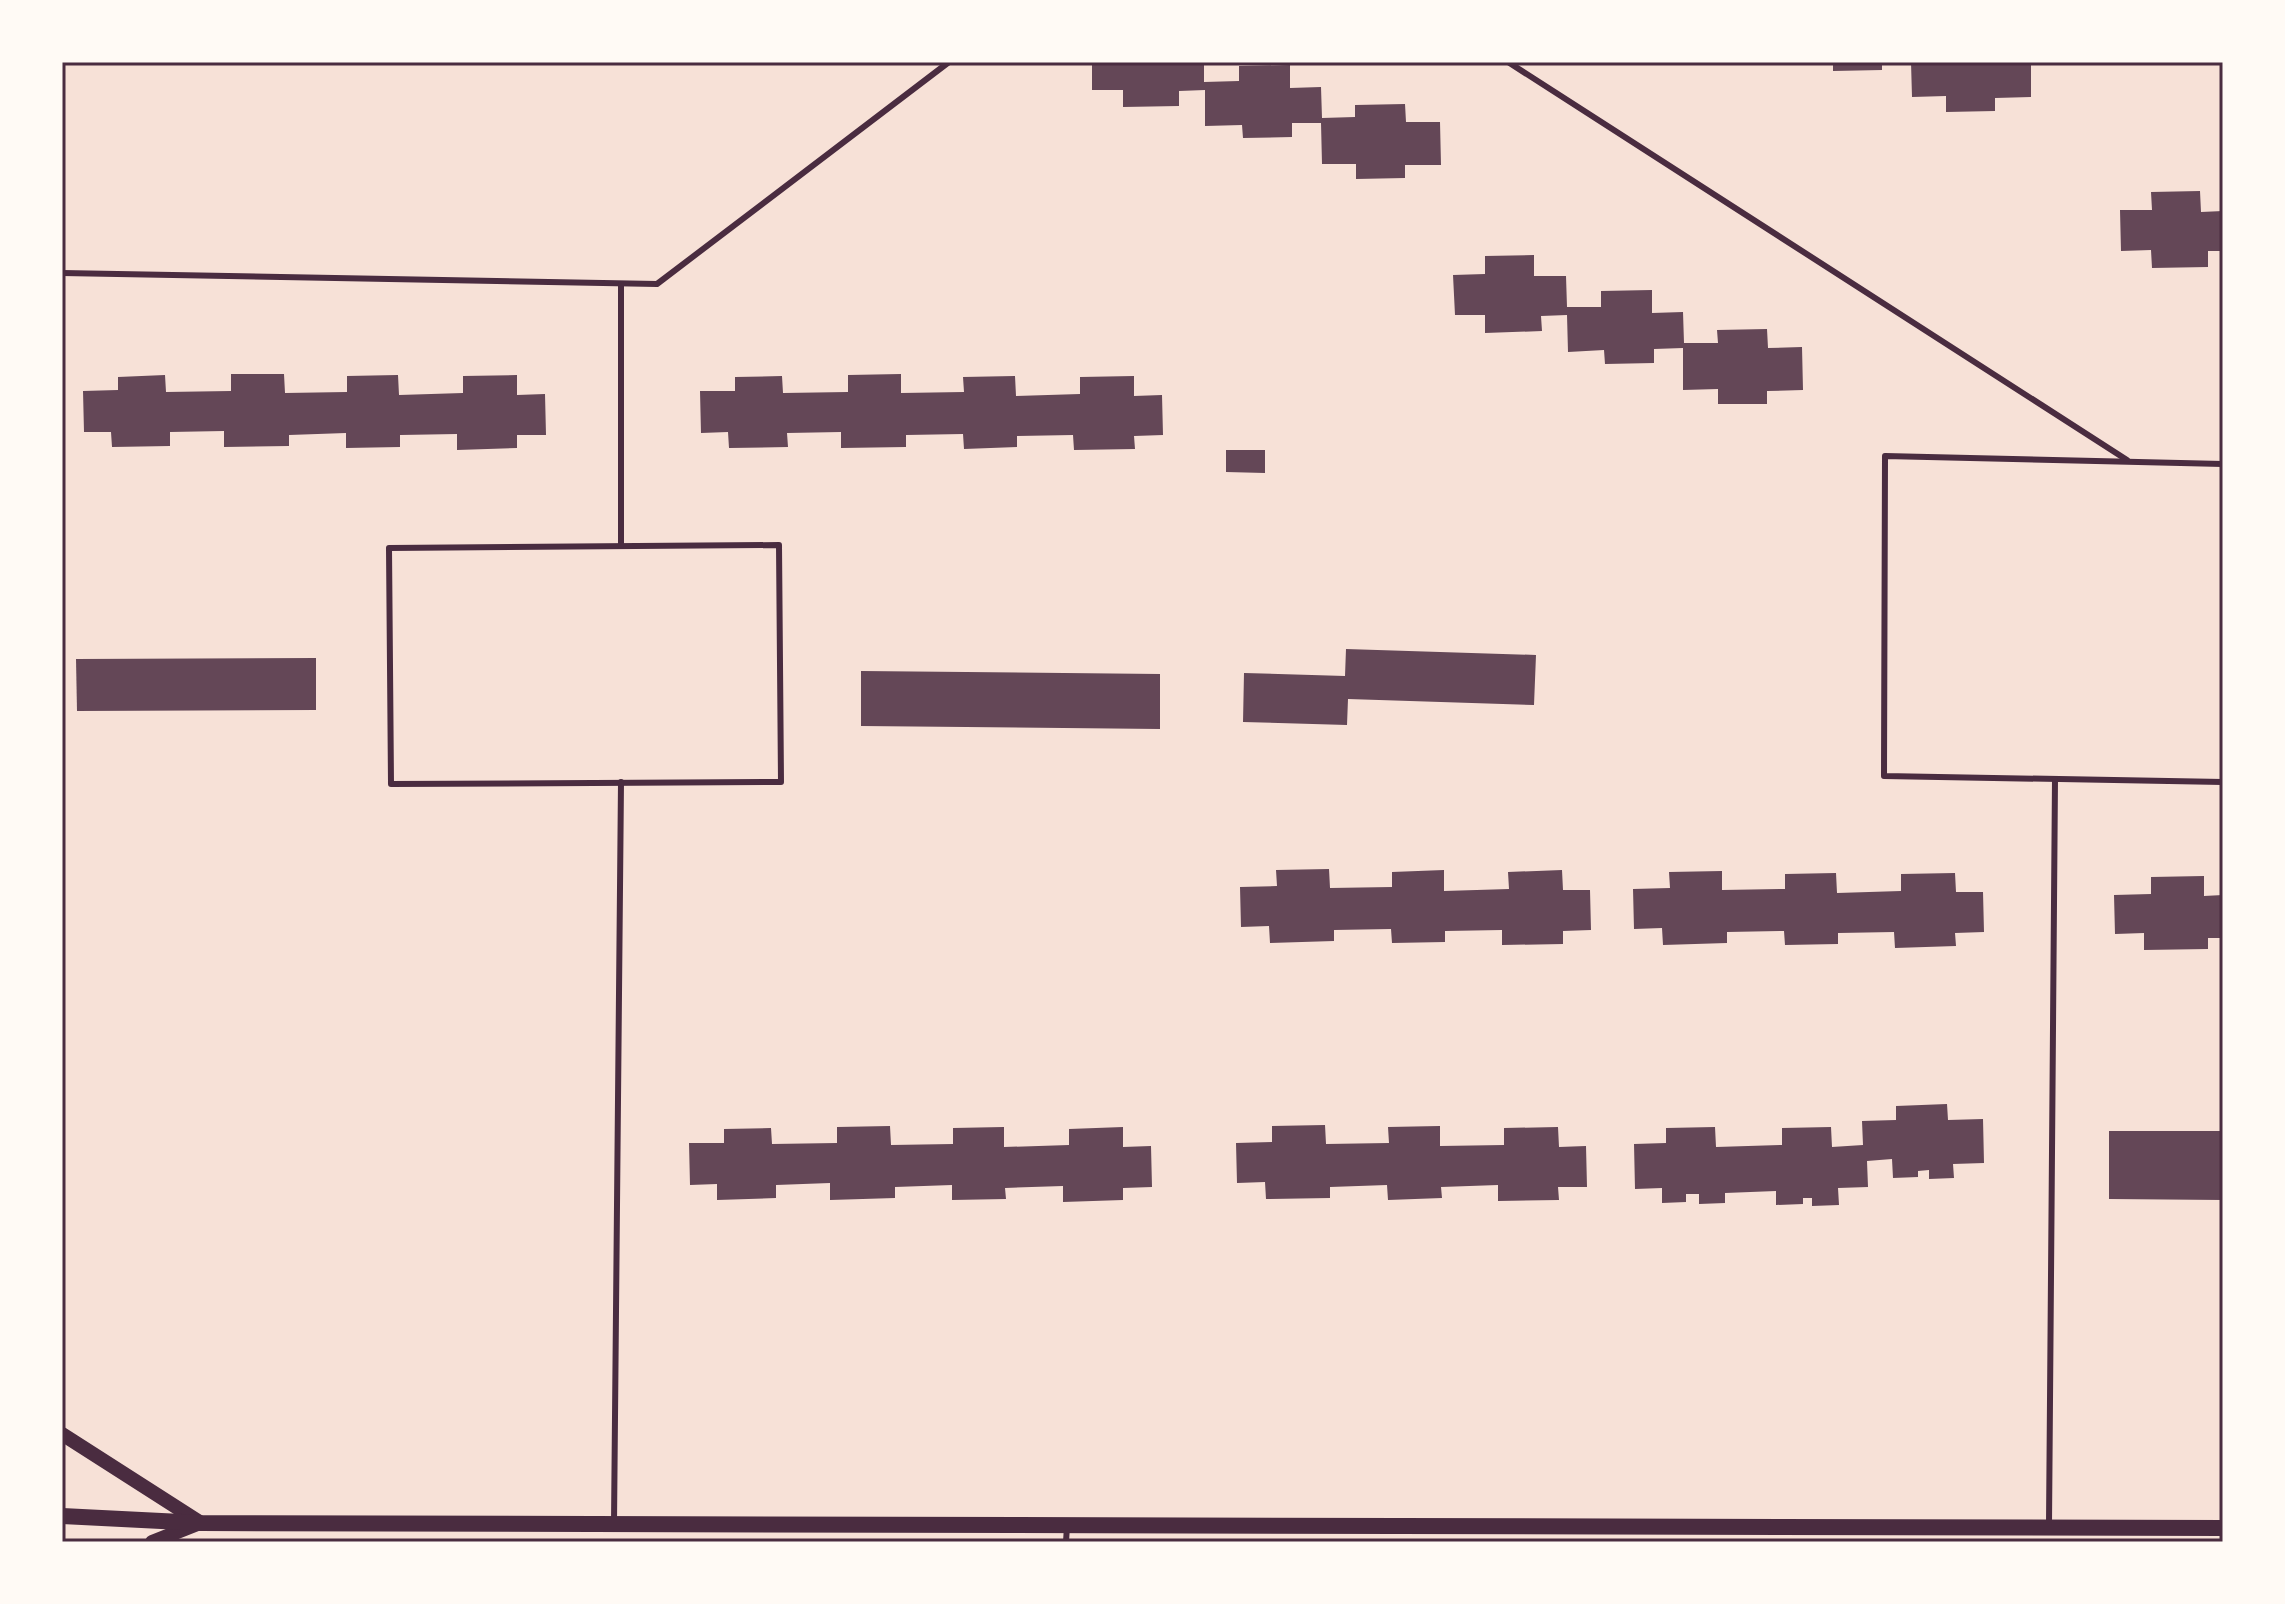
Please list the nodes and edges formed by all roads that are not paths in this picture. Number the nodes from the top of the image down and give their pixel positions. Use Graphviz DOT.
graph roads {
  1 [pos="949,62"];
  2 [pos="1508,62"];
  3 [pos="62,273"];
  4 [pos="621,284"];
  5 [pos="2130,462"];
  6 [pos="2223,464"];
  7 [pos="621,546"];
  8 [pos="2055,779"];
  9 [pos="621,782"];
  10 [pos="2223,782"];
  11 [pos="62,1434"];
  12 [pos="62,1516"];
  13 [pos="201,1523"];
  14 [pos="614,1524"];
  15 [pos="2049,1528"];
  16 [pos="2223,1528"];
  17 [pos="1067,1534"];
  18 [pos="152,1542"];
  1 -- 4 [label="lane"];
  2 -- 5 [label="lane"];
  3 -- 4 [label="lane"];
  4 -- 7 [label="lane"];
  5 -- 6 [label="lane"];
  5 -- 8 [label="lane"];
  7 -- 9 [label="lane"];
  7 -- 9 [label="lane"];
  8 -- 10 [label="lane"];
  8 -- 15 [label="lane"];
  9 -- 14 [label="lane"];
  11 -- 13 [label="street"];
  12 -- 13 [label="main road"];
  13 -- 14 [label="main road"];
  13 -- 18 [label="street"];
  14 -- 17 [label="main road"];
  15 -- 16 [label="main road"];
  15 -- 17 [label="main road"];
}
